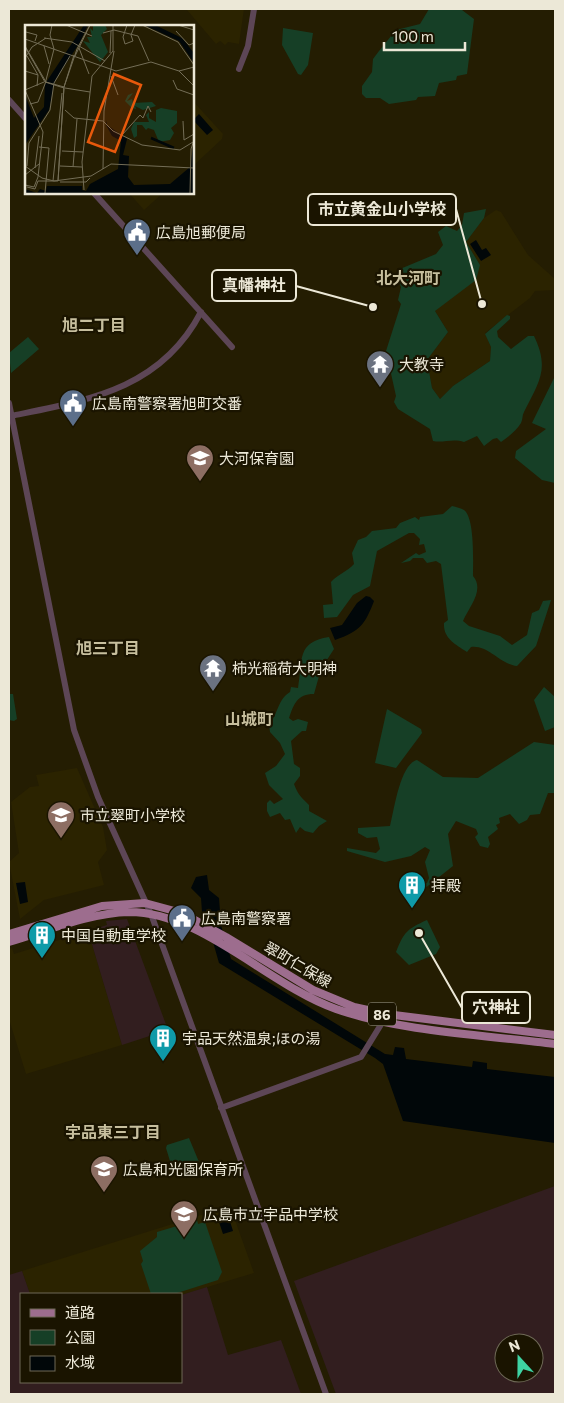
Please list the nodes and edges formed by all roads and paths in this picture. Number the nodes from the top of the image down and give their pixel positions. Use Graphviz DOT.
graph roads {
  1 [pos="254,9"];
  2 [pos="238,69"];
  3 [pos="9,100"];
  4 [pos="25,118"];
  5 [pos="95,194"];
  6 [pos="201,312"];
  7 [pos="232,347"];
  8 [pos="9,403"];
  9 [pos="11,416"];
  10 [pos="145,903"];
  11 [pos="151,914"];
  12 [pos="9,934"];
  13 [pos="9,942"];
  14 [pos="384,1018"];
  15 [pos="555,1035"];
  16 [pos="555,1044"];
  17 [pos="221,1108"];
  18 [pos="326,1394"];
  1 -- 2 [label="street"];
  3 -- 4 [label="street"];
  5 -- 6 [label="street"];
  6 -- 7 [label="street"];
  6 -- 9 [label="street"];
  8 -- 9 [label="street"];
  9 -- 10 [label="street"];
  10 -- 11 [label="street"];
  10 -- 12 [label="main road, 翠町仁保線 / 86"];
  10 -- 14 [label="main road, 翠町仁保線 / 86"];
  11 -- 13 [label="main road, 翠町仁保線 / 86"];
  11 -- 14 [label="main road, 翠町仁保線 / 86"];
  11 -- 17 [label="street"];
  14 -- 15 [label="main road, 翠町仁保線 / 86"];
  14 -- 16 [label="main road, 翠町仁保線 / 86"];
  14 -- 17 [label="street"];
  17 -- 18 [label="street"];
}
